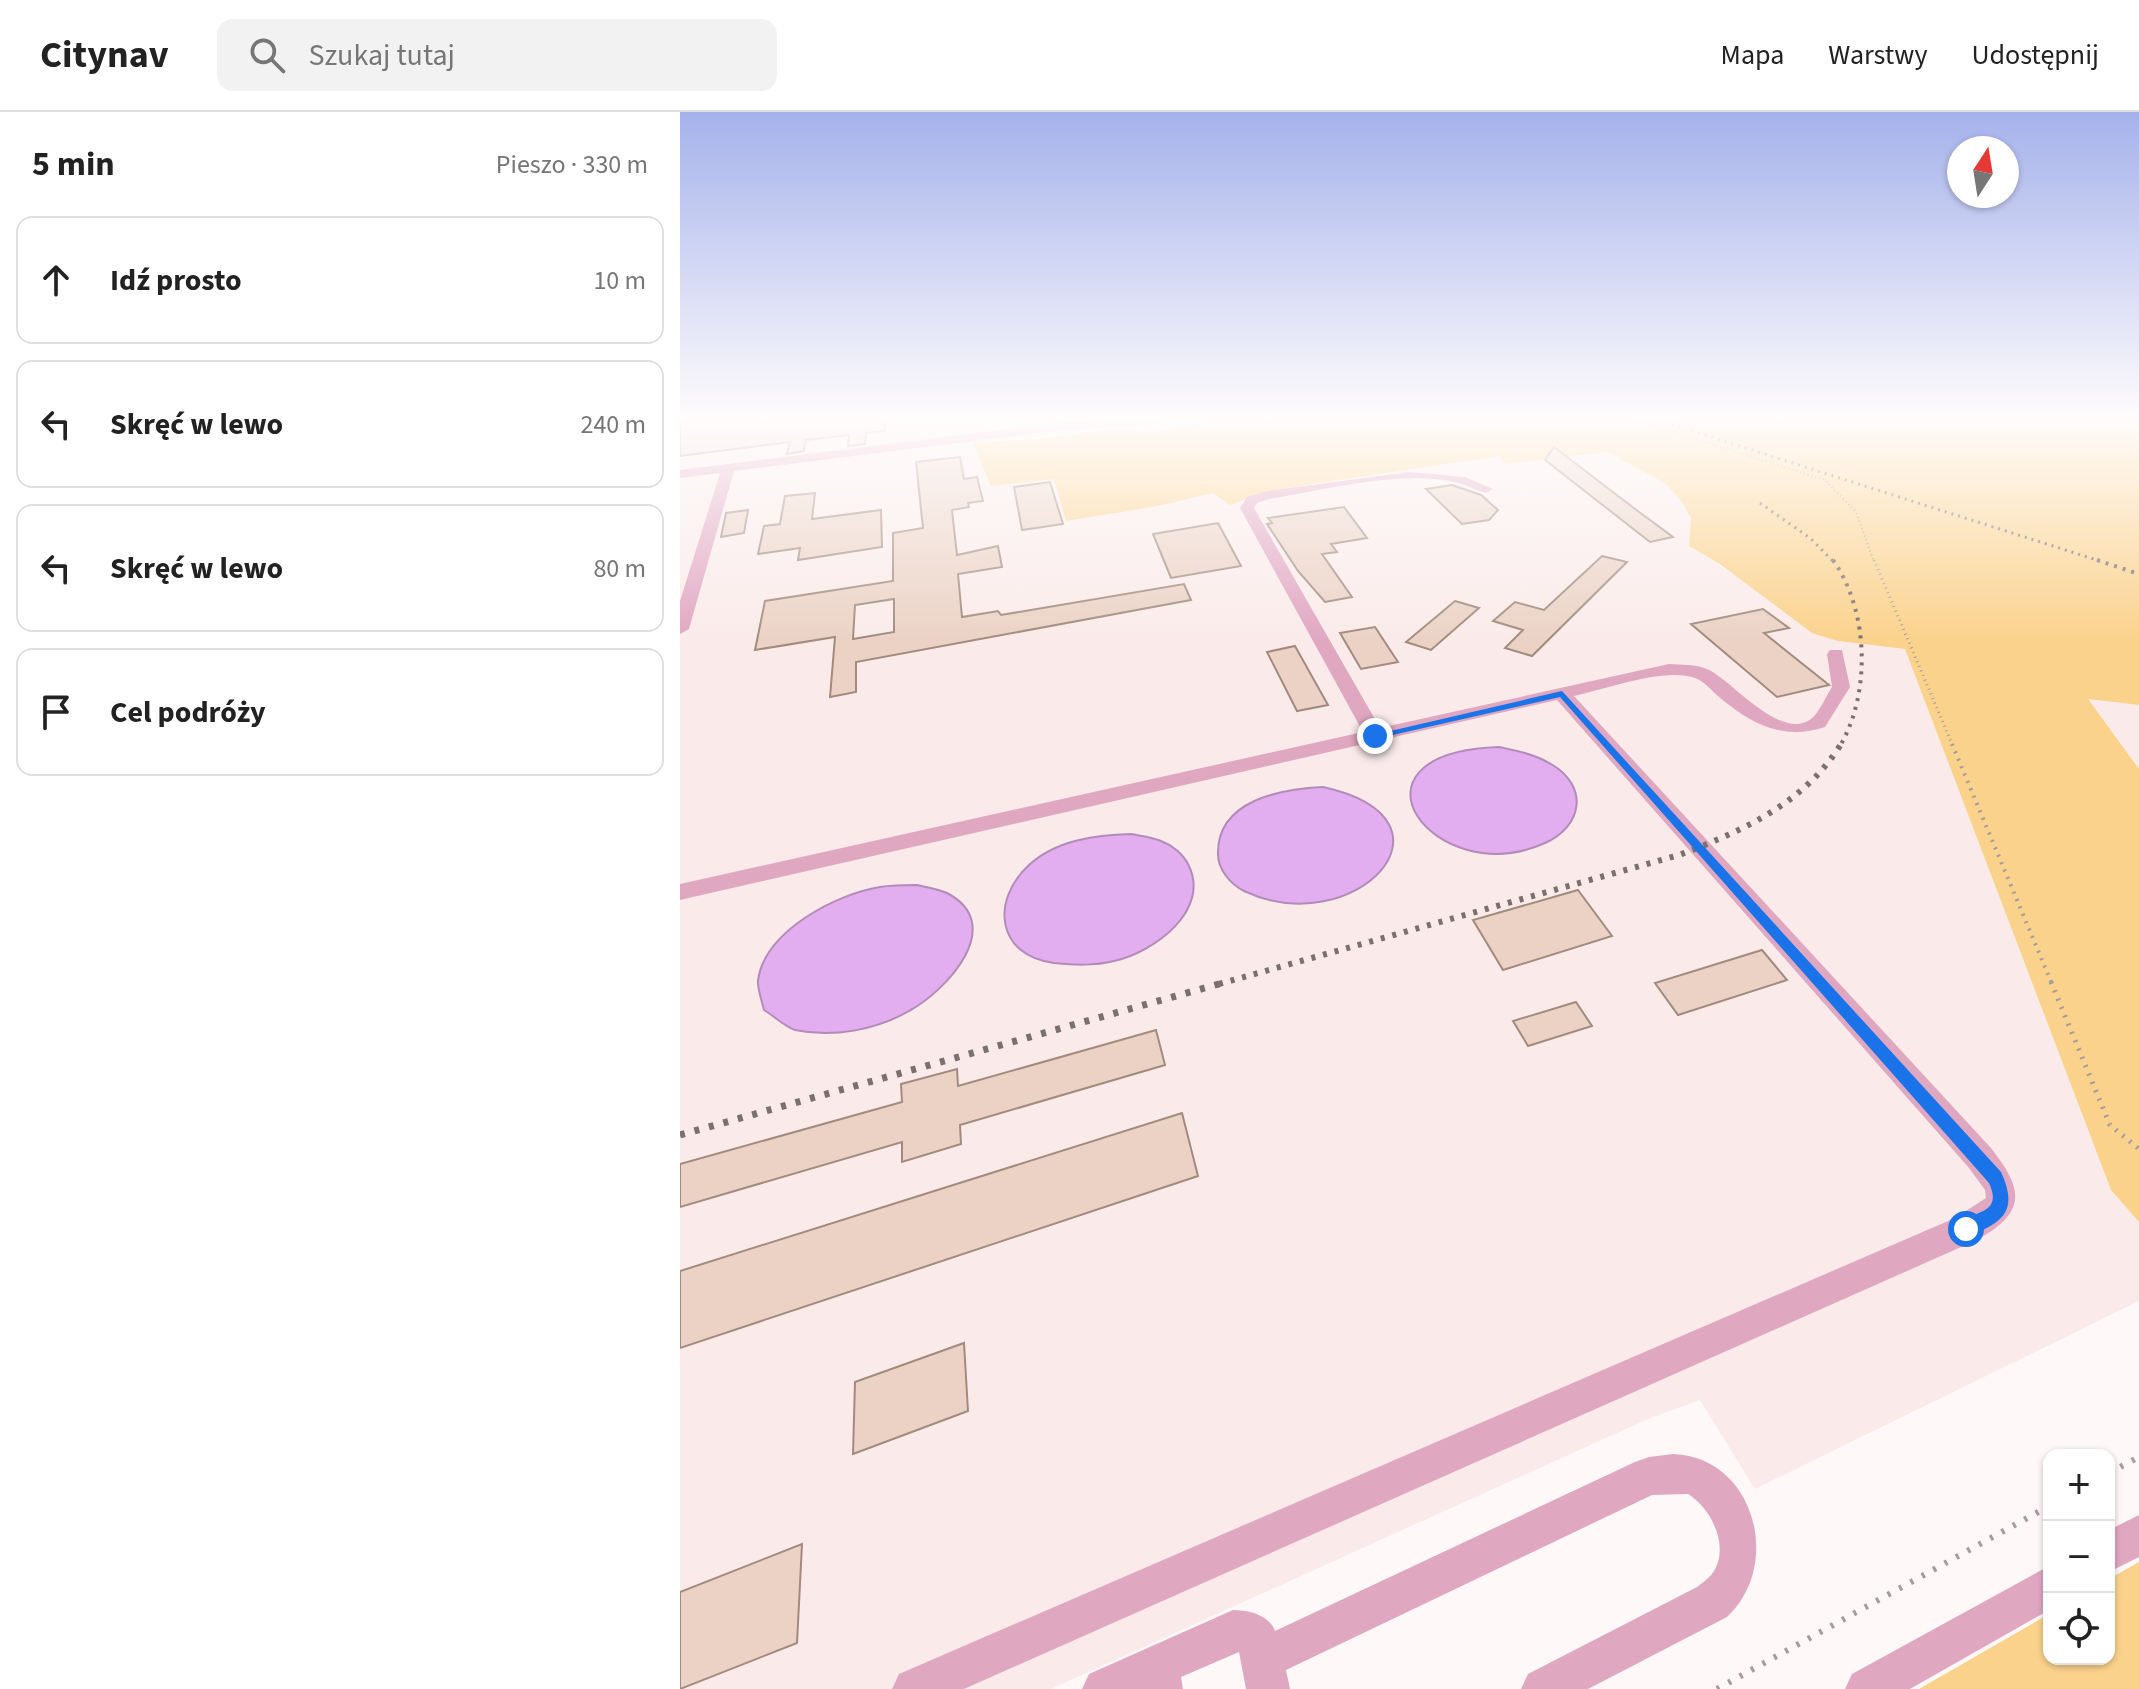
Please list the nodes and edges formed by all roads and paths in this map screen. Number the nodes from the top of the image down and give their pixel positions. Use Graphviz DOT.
graph roads {
  1 [pos="719,494"];
  2 [pos="1277,494"];
  3 [pos="1844,494"];
  4 [pos="687,581"];
  5 [pos="680,629"];
  6 [pos="1836,654"];
  7 [pos="1562,694"];
  8 [pos="1375,736"];
  9 [pos="680,892"];
  10 [pos="2139,1149"];
  11 [pos="2139,1457"];
  12 [pos="2115,1470"];
  13 [pos="2043,1509"];
  14 [pos="2139,1535"];
  15 [pos="2115,1549"];
  16 [pos="2043,1590"];
  17 [pos="1265,1674"];
  18 [pos="1159,1677"];
  19 [pos="914,1689"];
  20 [pos="1104,1689"];
  21 [pos="1543,1689"];
  22 [pos="1717,1689"];
  23 [pos="1867,1689"];
  1 -- 4 [label="street"];
  2 -- 8 [label="street"];
  3 -- 10 [label="path"];
  4 -- 5 [label="street"];
  6 -- 7 [label="street"];
  7 -- 8 [label="street"];
  7 -- 19 [label="street"];
  8 -- 9 [label="street"];
  11 -- 12 [label="path"];
  13 -- 22 [label="path"];
  14 -- 15 [label="street"];
  16 -- 23 [label="street"];
  17 -- 18 [label="street"];
  17 -- 21 [label="street"];
  18 -- 20 [label="street"];
}
